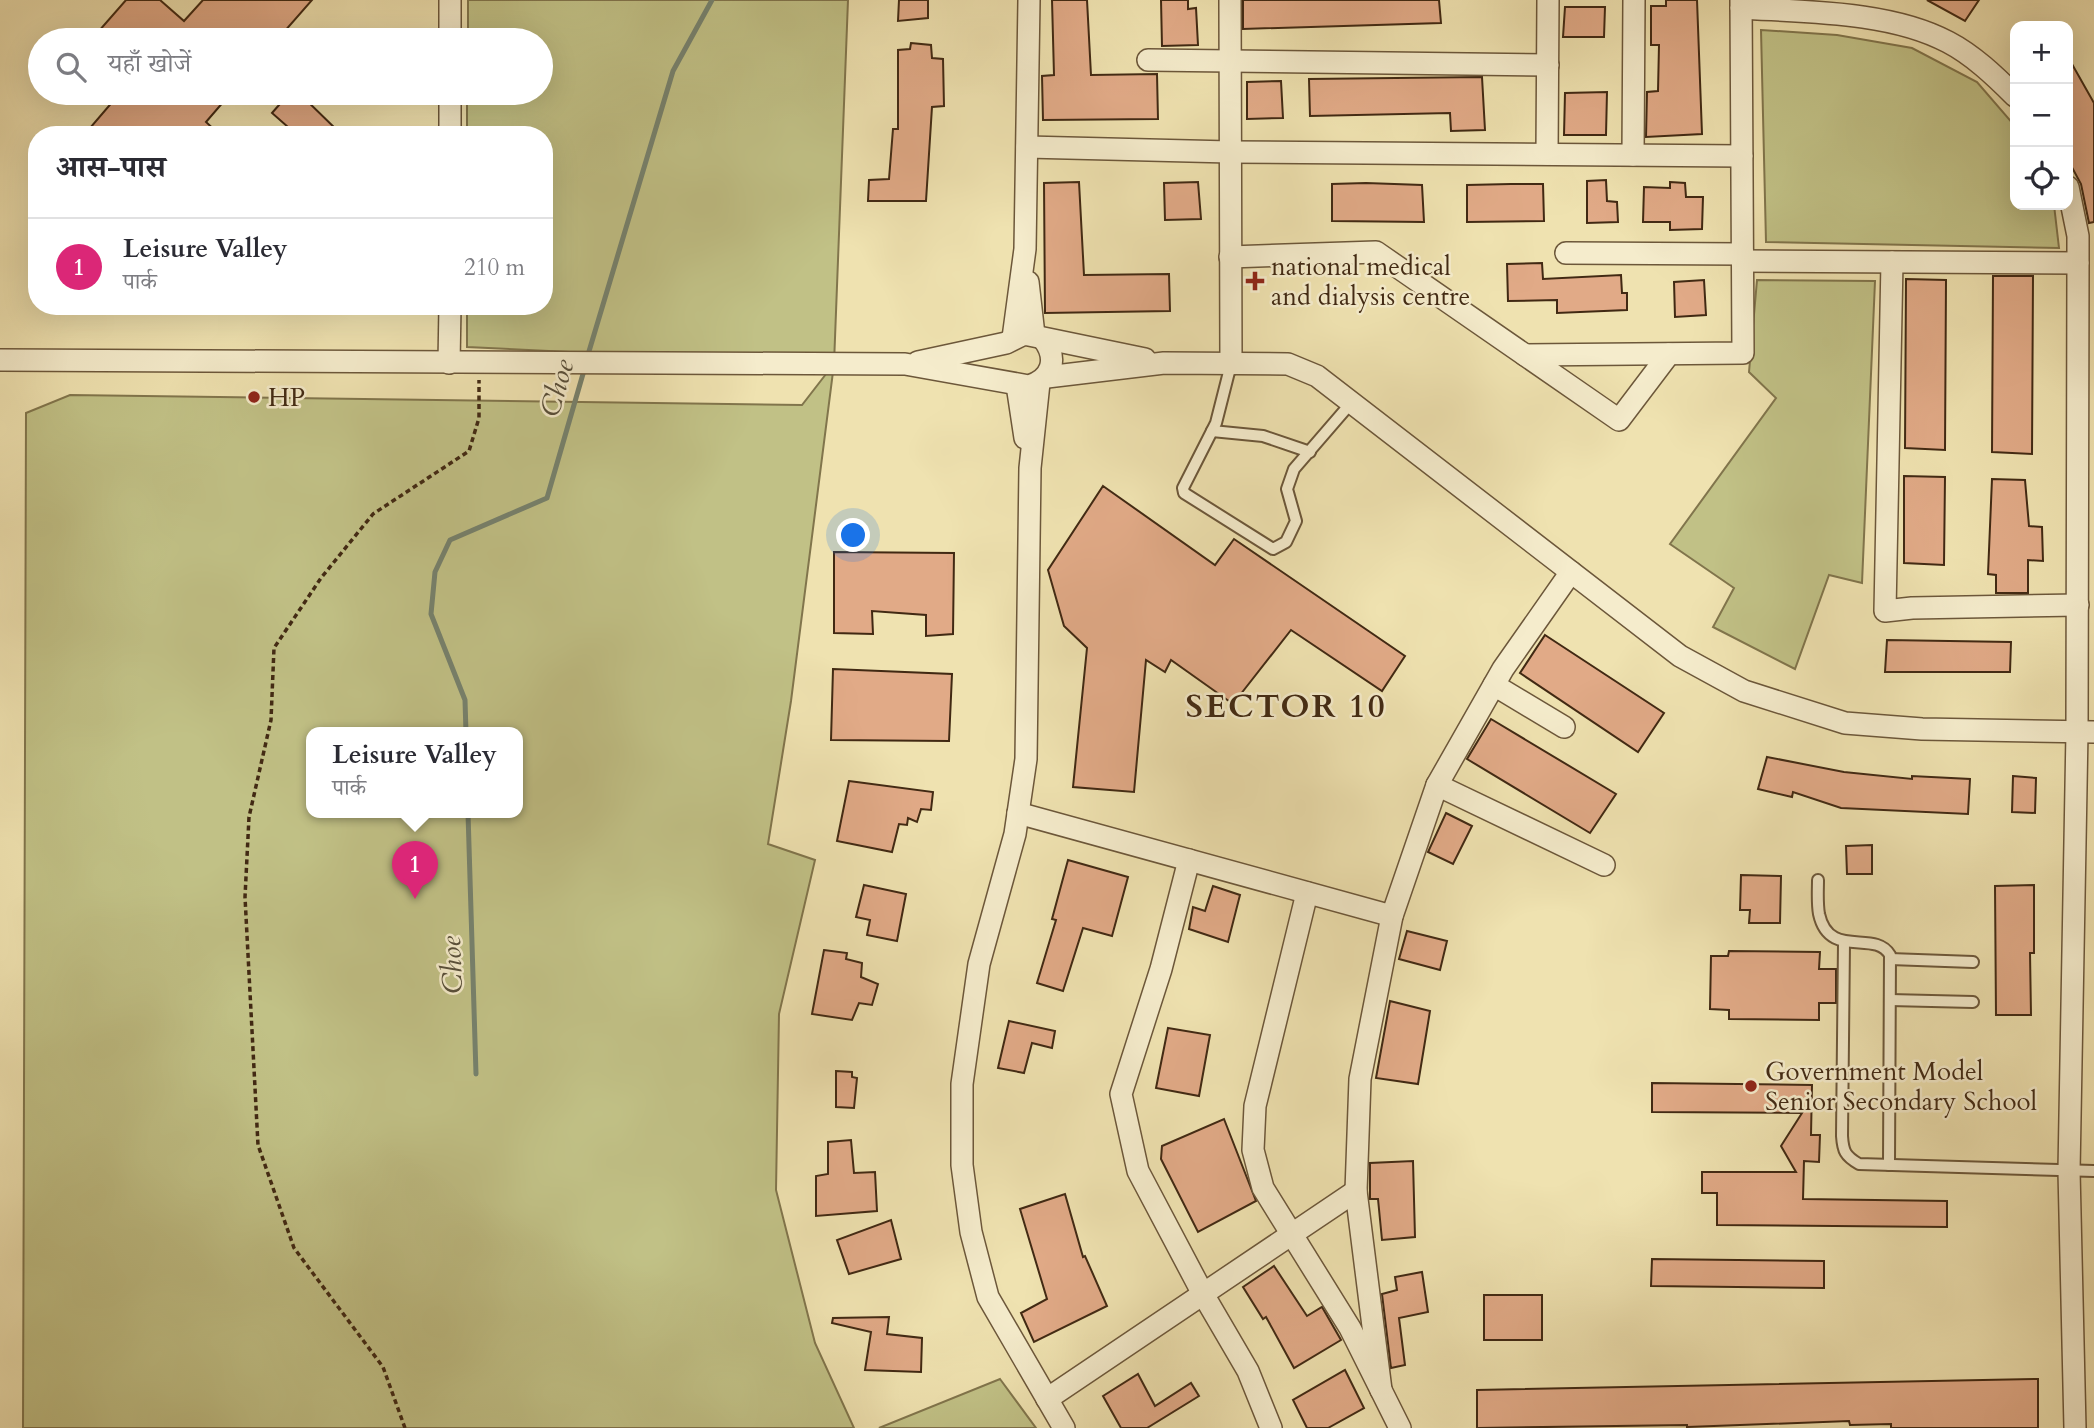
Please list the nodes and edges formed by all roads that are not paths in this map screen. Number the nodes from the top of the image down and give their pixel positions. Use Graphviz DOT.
graph roads {
  1 [pos="450,0"];
  2 [pos="1029,0"];
  3 [pos="1230,0"];
  4 [pos="1548,0"];
  5 [pos="1634,0"];
  6 [pos="1741,4"];
  7 [pos="450,28"];
  8 [pos="1148,60"];
  9 [pos="1230,61"];
  10 [pos="1548,65"];
  11 [pos="2010,91"];
  12 [pos="450,105"];
  13 [pos="450,126"];
  14 [pos="1027,147"];
  15 [pos="1230,152"];
  16 [pos="1547,154"];
  17 [pos="1633,155"];
  18 [pos="1742,156"];
  19 [pos="2073,210"];
  20 [pos="1025,249"];
  21 [pos="1566,253"];
  22 [pos="1230,257"];
  23 [pos="1743,258"];
  24 [pos="1892,262"];
  25 [pos="2078,263"];
  26 [pos="450,315"];
  27 [pos="1039,338"];
  28 [pos="1010,340"];
  29 [pos="1669,354"];
  30 [pos="1525,355"];
  31 [pos="0,360"];
  32 [pos="449,363"];
  33 [pos="1164,363"];
  34 [pos="1231,364"];
  35 [pos="905,365"];
  36 [pos="1043,380"];
  37 [pos="1013,383"];
  38 [pos="1352,403"];
  39 [pos="1212,430"];
  40 [pos="1310,452"];
  41 [pos="1030,468"];
  42 [pos="1571,572"];
  43 [pos="2078,605"];
  44 [pos="1494,685"];
  45 [pos="1564,727"];
  46 [pos="2086,732"];
  47 [pos="1437,785"];
  48 [pos="1018,813"];
  49 [pos="1189,860"];
  50 [pos="1604,865"];
  51 [pos="1818,880"];
  52 [pos="1307,893"];
  53 [pos="1392,916"];
  54 [pos="1843,943"];
  55 [pos="1890,960"];
  56 [pos="1973,962"];
  57 [pos="1890,1000"];
  58 [pos="1973,1002"];
  59 [pos="1889,1165"];
  60 [pos="2069,1171"];
  61 [pos="2094,1171"];
  62 [pos="1356,1191"];
  63 [pos="1292,1234"];
  64 [pos="1203,1294"];
  65 [pos="1381,1390"];
  66 [pos="1047,1399"];
  67 [pos="1063,1428"];
  68 [pos="1271,1428"];
  69 [pos="1400,1428"];
  70 [pos="2075,1428"];
  1 -- 7 [label="street"];
  2 -- 14 [label="street"];
  3 -- 9 [label="street"];
  4 -- 10 [label="street"];
  5 -- 17 [label="street"];
  6 -- 11 [label="street"];
  6 -- 18 [label="street"];
  8 -- 9 [label="street"];
  9 -- 10 [label="street"];
  9 -- 15 [label="street"];
  10 -- 16 [label="street"];
  12 -- 13 [label="street"];
  14 -- 15 [label="street"];
  14 -- 20 [label="street"];
  15 -- 16 [label="street"];
  15 -- 22 [label="street"];
  16 -- 17 [label="street"];
  17 -- 18 [label="street"];
  18 -- 23 [label="street"];
  19 -- 25 [label="street"];
  20 -- 27 [label="street"];
  20 -- 28 [label="street"];
  21 -- 23 [label="street"];
  22 -- 30 [label="street"];
  22 -- 34 [label="street"];
  23 -- 24 [label="street"];
  23 -- 29 [label="street"];
  24 -- 25 [label="street"];
  24 -- 43 [label="street"];
  25 -- 43 [label="street"];
  26 -- 32 [label="street"];
  27 -- 28 [label="street"];
  27 -- 33 [label="street"];
  27 -- 36 [label="street"];
  28 -- 35 [label="street"];
  28 -- 37 [label="street"];
  29 -- 30 [label="street"];
  29 -- 30 [label="street"];
  31 -- 32 [label="street"];
  32 -- 35 [label="street"];
  33 -- 34 [label="street"];
  33 -- 36 [label="street"];
  34 -- 38 [label="street"];
  34 -- 39 [label="lane"];
  35 -- 37 [label="street"];
  36 -- 37 [label="street"];
  36 -- 41 [label="street"];
  37 -- 41 [label="street"];
  38 -- 40 [label="lane"];
  38 -- 42 [label="street"];
  39 -- 40 [label="lane"];
  39 -- 40 [label="lane"];
  41 -- 48 [label="street"];
  42 -- 44 [label="street"];
  42 -- 46 [label="street"];
  43 -- 46 [label="street"];
  44 -- 45 [label="street"];
  44 -- 47 [label="street"];
  46 -- 60 [label="street"];
  47 -- 50 [label="street"];
  47 -- 53 [label="street"];
  48 -- 49 [label="street"];
  48 -- 66 [label="street"];
  49 -- 52 [label="street"];
  49 -- 64 [label="street"];
  51 -- 54 [label="lane"];
  52 -- 53 [label="street"];
  52 -- 63 [label="street"];
  53 -- 62 [label="street"];
  54 -- 55 [label="lane"];
  54 -- 59 [label="lane"];
  55 -- 56 [label="lane"];
  55 -- 57 [label="lane"];
  57 -- 58 [label="lane"];
  57 -- 59 [label="lane"];
  59 -- 60 [label="lane"];
  60 -- 61 [label="lane"];
  60 -- 70 [label="street"];
  62 -- 63 [label="street"];
  62 -- 65 [label="street"];
  63 -- 64 [label="street"];
  63 -- 65 [label="street"];
  64 -- 66 [label="street"];
  64 -- 68 [label="street"];
  65 -- 69 [label="street"];
  66 -- 67 [label="street"];
}
